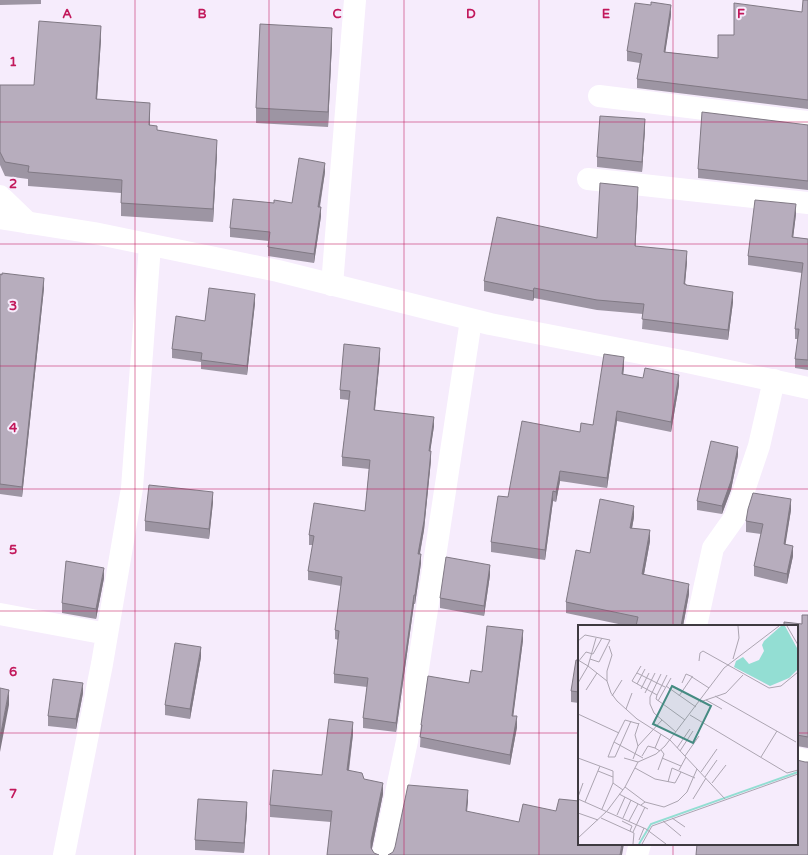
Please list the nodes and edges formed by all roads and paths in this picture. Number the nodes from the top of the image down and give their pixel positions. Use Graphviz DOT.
graph roads {
  1 [pos="356,0"];
  2 [pos="599,96"];
  3 [pos="808,122"];
  4 [pos="588,179"];
  5 [pos="0,196"];
  6 [pos="808,203"];
  7 [pos="0,218"];
  8 [pos="28,223"];
  9 [pos="150,245"];
  10 [pos="332,285"];
  11 [pos="471,320"];
  12 [pos="774,380"];
  13 [pos="808,388"];
  14 [pos="0,614"];
  15 [pos="696,625"];
  16 [pos="107,634"];
  17 [pos="798,758"];
  18 [pos="808,761"];
  19 [pos="640,845"];
  20 [pos="64,855"];
  21 [pos="383,855"];
  22 [pos="637,855"];
  1 -- 10 [label="street"];
  2 -- 3 [label="street"];
  4 -- 6 [label="street"];
  5 -- 8 [label="street"];
  7 -- 8 [label="street"];
  8 -- 9 [label="street"];
  9 -- 10 [label="street"];
  9 -- 16 [label="street"];
  10 -- 11 [label="street"];
  11 -- 12 [label="street"];
  11 -- 21 [label="street"];
  12 -- 13 [label="street"];
  12 -- 15 [label="street"];
  14 -- 16 [label="street"];
  16 -- 20 [label="street"];
  17 -- 18 [label="street"];
  19 -- 22 [label="street"];
}
